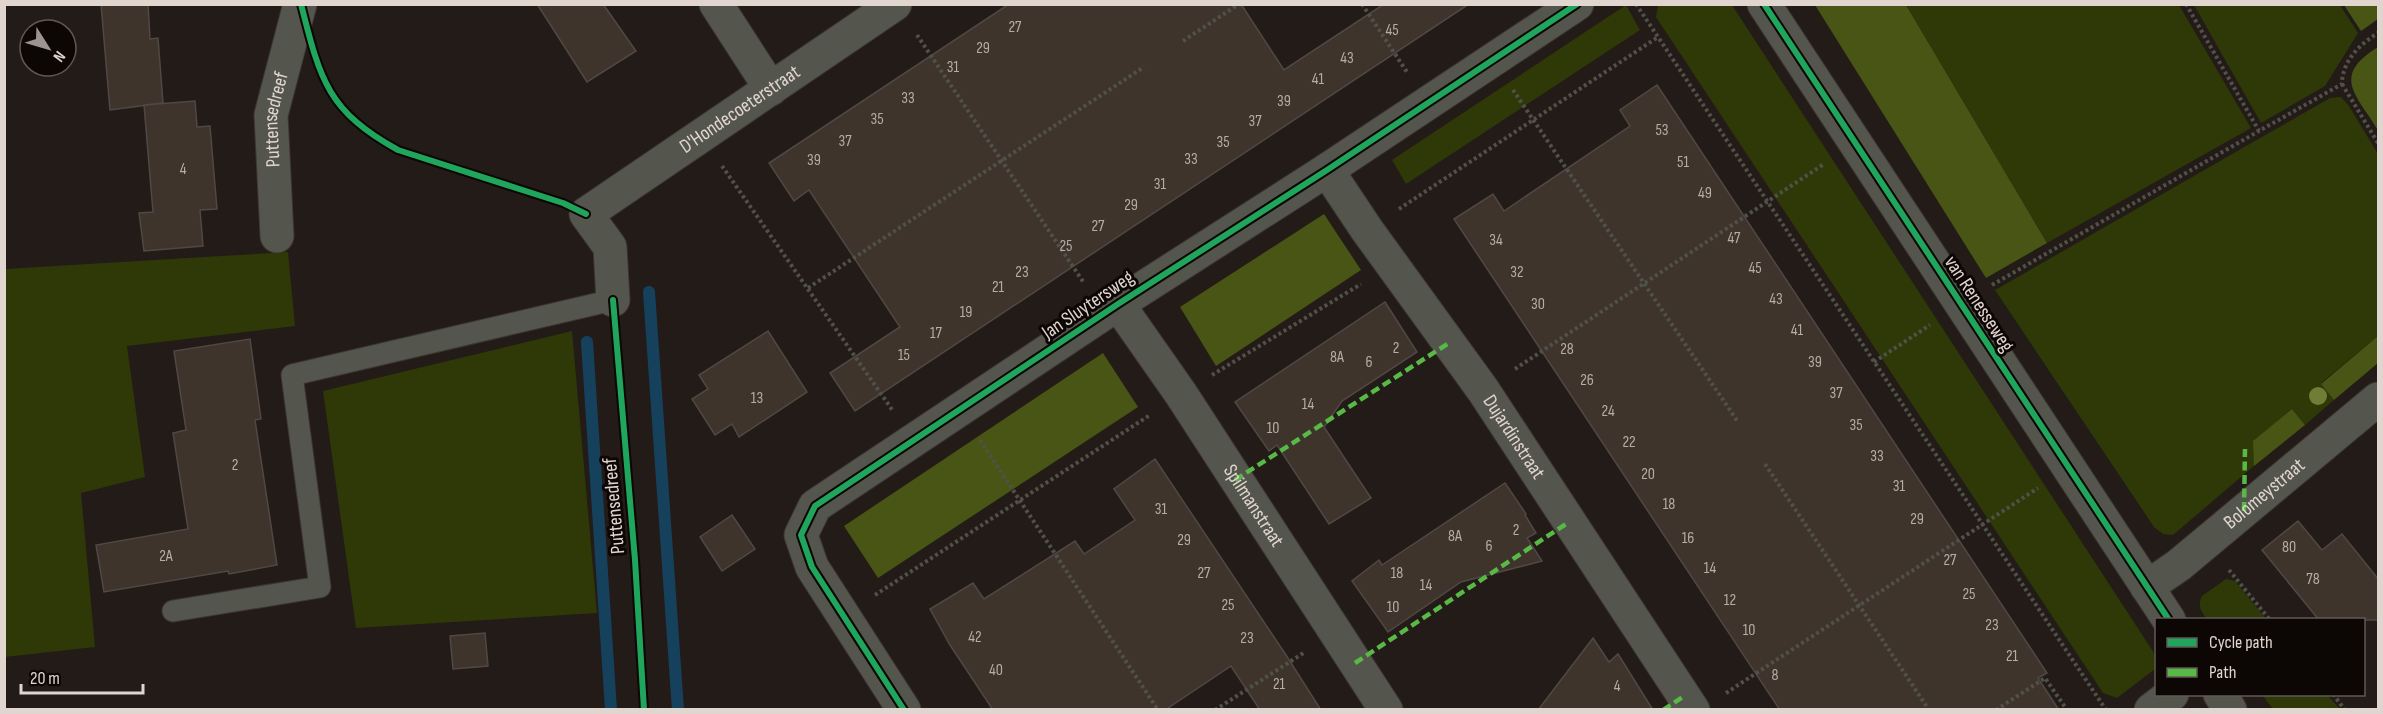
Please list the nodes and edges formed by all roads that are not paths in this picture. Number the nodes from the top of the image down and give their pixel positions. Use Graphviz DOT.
graph roads {
  1 [pos="300,4"];
  2 [pos="716,4"];
  3 [pos="895,4"];
  4 [pos="1577,4"];
  5 [pos="1764,4"];
  6 [pos="771,88"];
  7 [pos="1327,170"];
  8 [pos="277,236"];
  9 [pos="613,300"];
  10 [pos="1111,308"];
  11 [pos="2379,399"];
  12 [pos="2148,587"];
  13 [pos="173,611"];
  14 [pos="2168,618"];
  15 [pos="2169,696"];
  16 [pos="2221,696"];
  17 [pos="1707,703"];
  18 [pos="904,710"];
  19 [pos="1386,710"];
  20 [pos="2151,710"];
  21 [pos="2230,710"];
  1 -- 8 [label="street, Puttensedreef"];
  2 -- 6 [label="street"];
  3 -- 6 [label="street, D'Hondecoeterstraat"];
  4 -- 7 [label="street, Jan Sluytersweg"];
  5 -- 12 [label="street, van Renesseweg"];
  6 -- 9 [label="street, D'Hondecoeterstraat"];
  7 -- 10 [label="street, Jan Sluytersweg"];
  7 -- 17 [label="street, Dujardinstraat"];
  9 -- 13 [label="lane"];
  10 -- 18 [label="street, Jan Sluytersweg"];
  10 -- 19 [label="street, Spilmanstraat"];
  11 -- 12 [label="street, Bolomeystraat"];
  12 -- 14 [label="street, van Renesseweg"];
  15 -- 20 [label="street"];
  16 -- 21 [label="street"];
}
